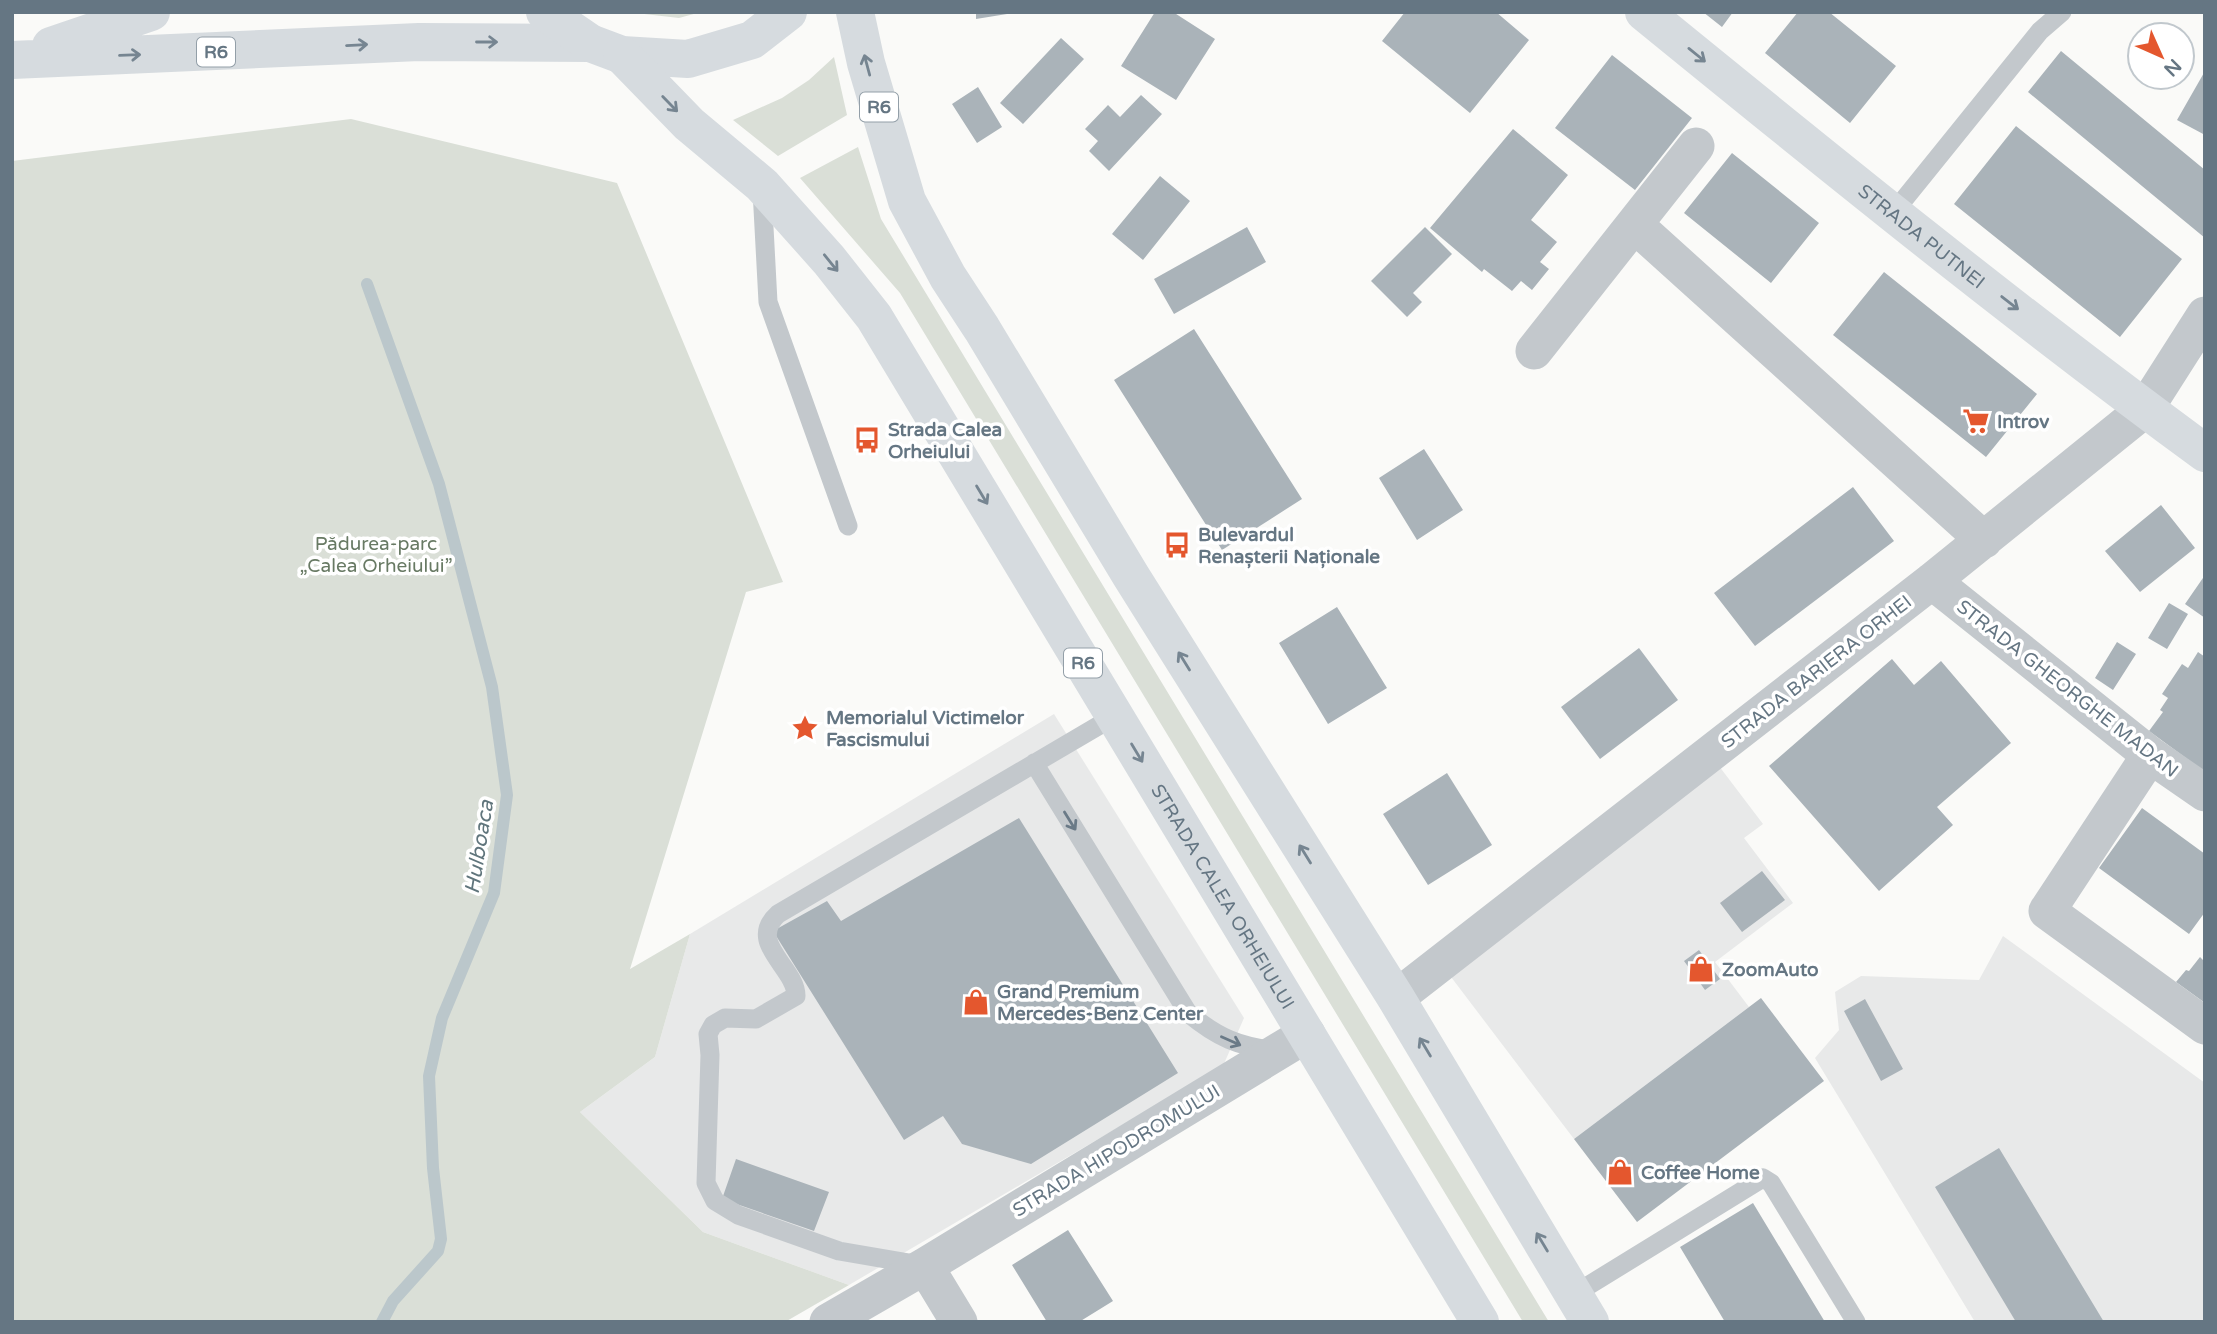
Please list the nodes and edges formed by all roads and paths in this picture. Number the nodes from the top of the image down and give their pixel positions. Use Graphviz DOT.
graph roads {
  1 [pos="151,12"];
  2 [pos="545,12"];
  3 [pos="788,12"];
  4 [pos="855,12"];
  5 [pos="1644,12"];
  6 [pos="2062,12"];
  7 [pos="606,49"];
  8 [pos="13,60"];
  9 [pos="1696,146"];
  10 [pos="762,185"];
  11 [pos="1893,213"];
  12 [pos="1634,225"];
  13 [pos="2205,315"];
  14 [pos="1534,351"];
  15 [pos="2145,409"];
  16 [pos="2205,453"];
  17 [pos="848,526"];
  18 [pos="1984,540"];
  19 [pos="1932,581"];
  20 [pos="1115,716"];
  21 [pos="2150,755"];
  22 [pos="1034,763"];
  23 [pos="2205,793"];
  24 [pos="1396,998"];
  25 [pos="2205,1026"];
  26 [pos="1292,1043"];
  27 [pos="925,1266"];
  28 [pos="1582,1308"];
  29 [pos="828,1322"];
  30 [pos="959,1322"];
  31 [pos="1480,1322"];
  32 [pos="1856,1322"];
  1 -- 8 [label="main road, R6"];
  2 -- 7 [label="main road, R6"];
  3 -- 7 [label="main road, R6"];
  24 -- 4 [label="main road, R6, one-way"];
  5 -- 11 [label="main road, STRADA PUTNEI, one-way"];
  6 -- 11 [label="lane"];
  8 -- 7 [label="main road, R6, one-way"];
  7 -- 10 [label="main road, STRADA CALEA ORHEIULUI / R6, one-way"];
  9 -- 12 [label="street"];
  10 -- 17 [label="lane"];
  10 -- 20 [label="main road, STRADA CALEA ORHEIULUI / R6, one-way"];
  11 -- 15 [label="main road, STRADA PUTNEI, one-way"];
  12 -- 14 [label="street"];
  12 -- 18 [label="street"];
  13 -- 15 [label="street, STRADA BARIERA ORHEI"];
  15 -- 16 [label="main road, STRADA PUTNEI"];
  15 -- 18 [label="street, STRADA BARIERA ORHEI"];
  18 -- 19 [label="street, STRADA BARIERA ORHEI"];
  19 -- 21 [label="street, STRADA GHEORGHE MADAN"];
  19 -- 24 [label="street, STRADA BARIERA ORHEI"];
  20 -- 22 [label="lane"];
  20 -- 26 [label="main road, STRADA CALEA ORHEIULUI / R6, one-way"];
  21 -- 23 [label="street, STRADA GHEORGHE MADAN"];
  21 -- 25 [label="street"];
  22 -- 26 [label="lane, one-way"];
  22 -- 27 [label="lane"];
  28 -- 24 [label="main road, R6, one-way"];
  26 -- 27 [label="street, STRADA HIPODROMULUI"];
  26 -- 31 [label="main road, STRADA CALEA ORHEIULUI / R6"];
  27 -- 29 [label="street, STRADA HIPODROMULUI"];
  27 -- 30 [label="street"];
  28 -- 32 [label="lane"];
}
